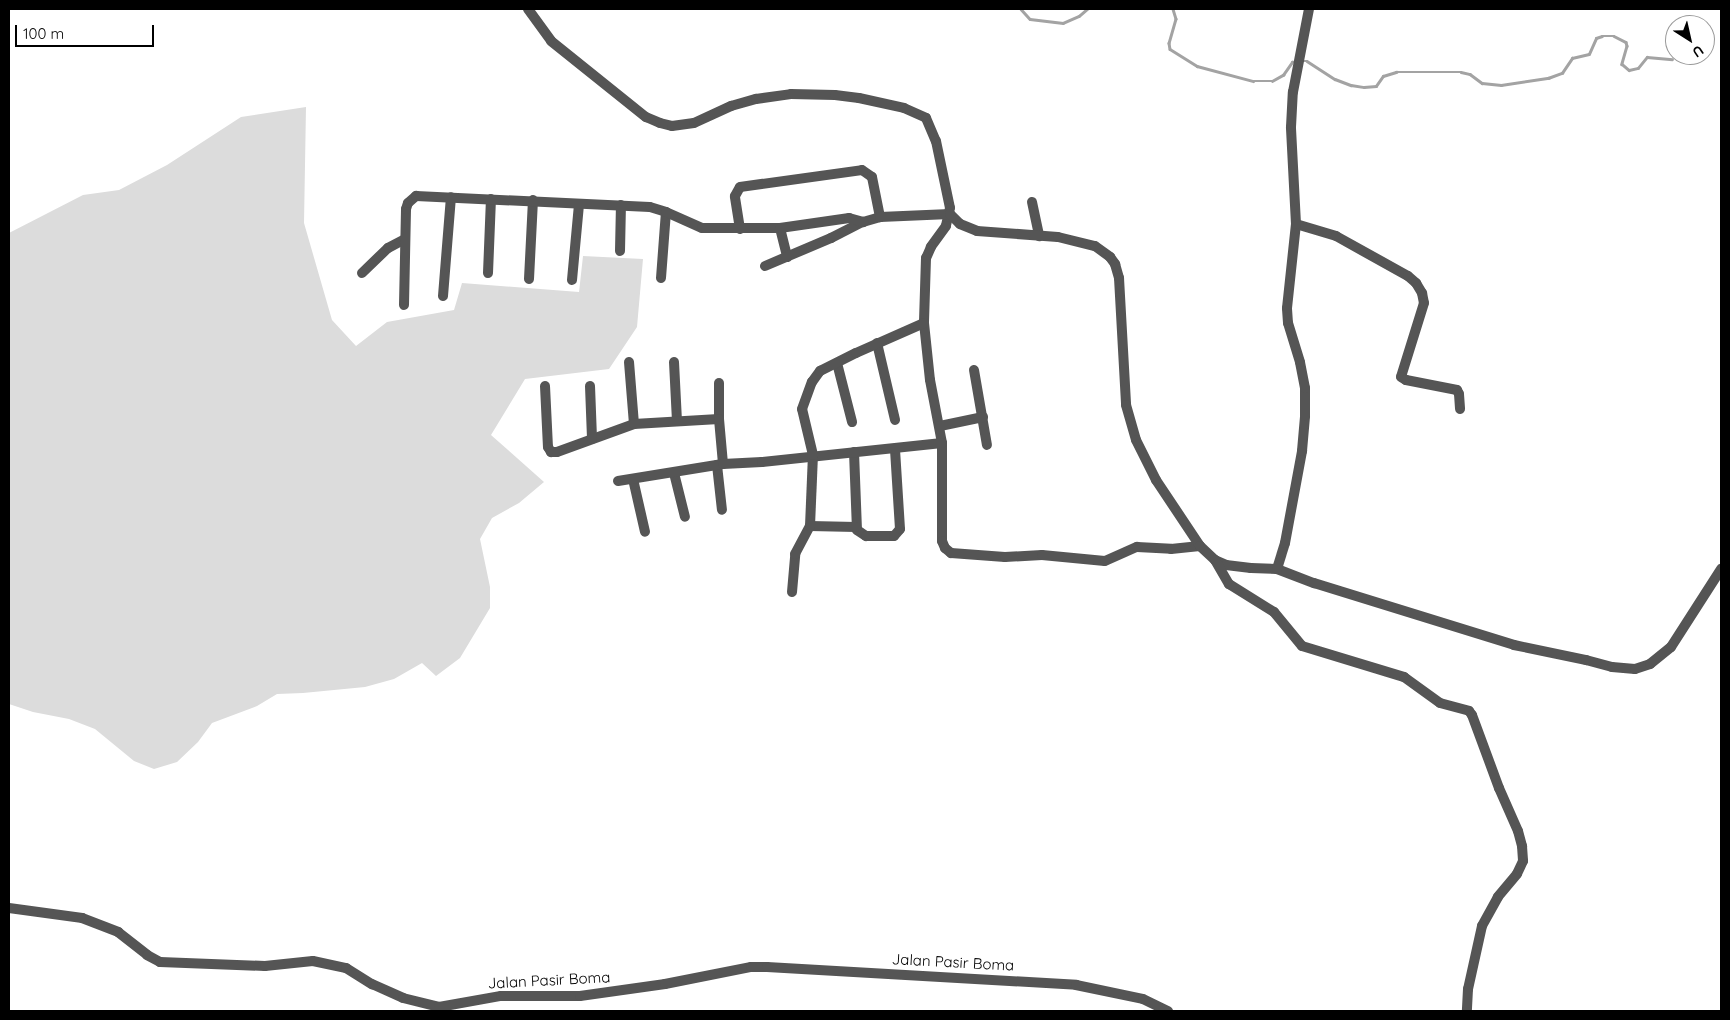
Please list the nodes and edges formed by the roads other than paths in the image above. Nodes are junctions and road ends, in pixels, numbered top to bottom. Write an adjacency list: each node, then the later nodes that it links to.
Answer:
1 (528, 9): 10 (street)
2 (1309, 9): 13 (street)
3 (451, 198): 4 (street); 17 (street); 26 (street)
4 (491, 199): 5 (street); 22 (street)
5 (533, 200): 7 (street); 24 (street)
6 (1032, 202): 16 (street)
7 (579, 205): 8 (street); 25 (street)
8 (621, 205): 9 (street); 18 (street)
9 (666, 212): 15 (street); 23 (street)
10 (950, 214): 11 (street); 16 (street); 28 (street)
11 (880, 217): 12 (street); 15 (street)
12 (862, 222): 14 (street); 19 (street)
13 (1296, 224): 37 (street); 62 (street)
14 (780, 228): 15 (street); 19 (street)
15 (740, 229)
16 (1039, 236): 60 (street)
17 (405, 239): 21 (street); 27 (street)
18 (620, 251)
19 (788, 256): 20 (street)
20 (765, 266)
21 (362, 273)
22 (488, 273)
23 (661, 278)
24 (529, 279)
25 (572, 280)
26 (443, 296)
27 (404, 305)
28 (924, 323): 29 (street); 44 (street)
29 (877, 343): 32 (street); 40 (street)
30 (629, 362): 43 (street)
31 (674, 362): 41 (street)
32 (837, 363): 42 (street); 50 (street)
33 (974, 370): 38 (street)
34 (719, 383): 39 (street)
35 (545, 386): 45 (street)
36 (590, 386): 45 (street)
37 (1460, 409)
38 (983, 417): 44 (street); 47 (street)
39 (719, 419): 41 (street); 51 (street)
40 (895, 420)
41 (677, 421): 43 (street)
42 (852, 422)
43 (634, 424): 45 (street)
44 (940, 426): 46 (street)
45 (592, 439)
46 (942, 443): 48 (street); 60 (street)
47 (987, 445)
48 (896, 449): 49 (street); 58 (street)
49 (854, 452): 50 (street); 58 (street)
50 (813, 455): 51 (street); 57 (street)
51 (720, 464): 52 (street); 55 (street)
52 (674, 473): 53 (street); 56 (street)
53 (633, 479): 54 (street); 59 (street)
54 (618, 481)
55 (722, 510)
56 (685, 517)
57 (810, 526): 58 (street); 64 (street)
58 (856, 527)
59 (645, 532)
60 (1200, 546): 61 (street)
61 (1215, 560): 62 (street); 67 (street)
62 (1277, 568): 63 (street)
63 (1721, 569)
64 (792, 592)
65 (9, 908): 66 (street, Jalan Pasir Boma)
66 (1168, 1011)
67 (1467, 1011)

